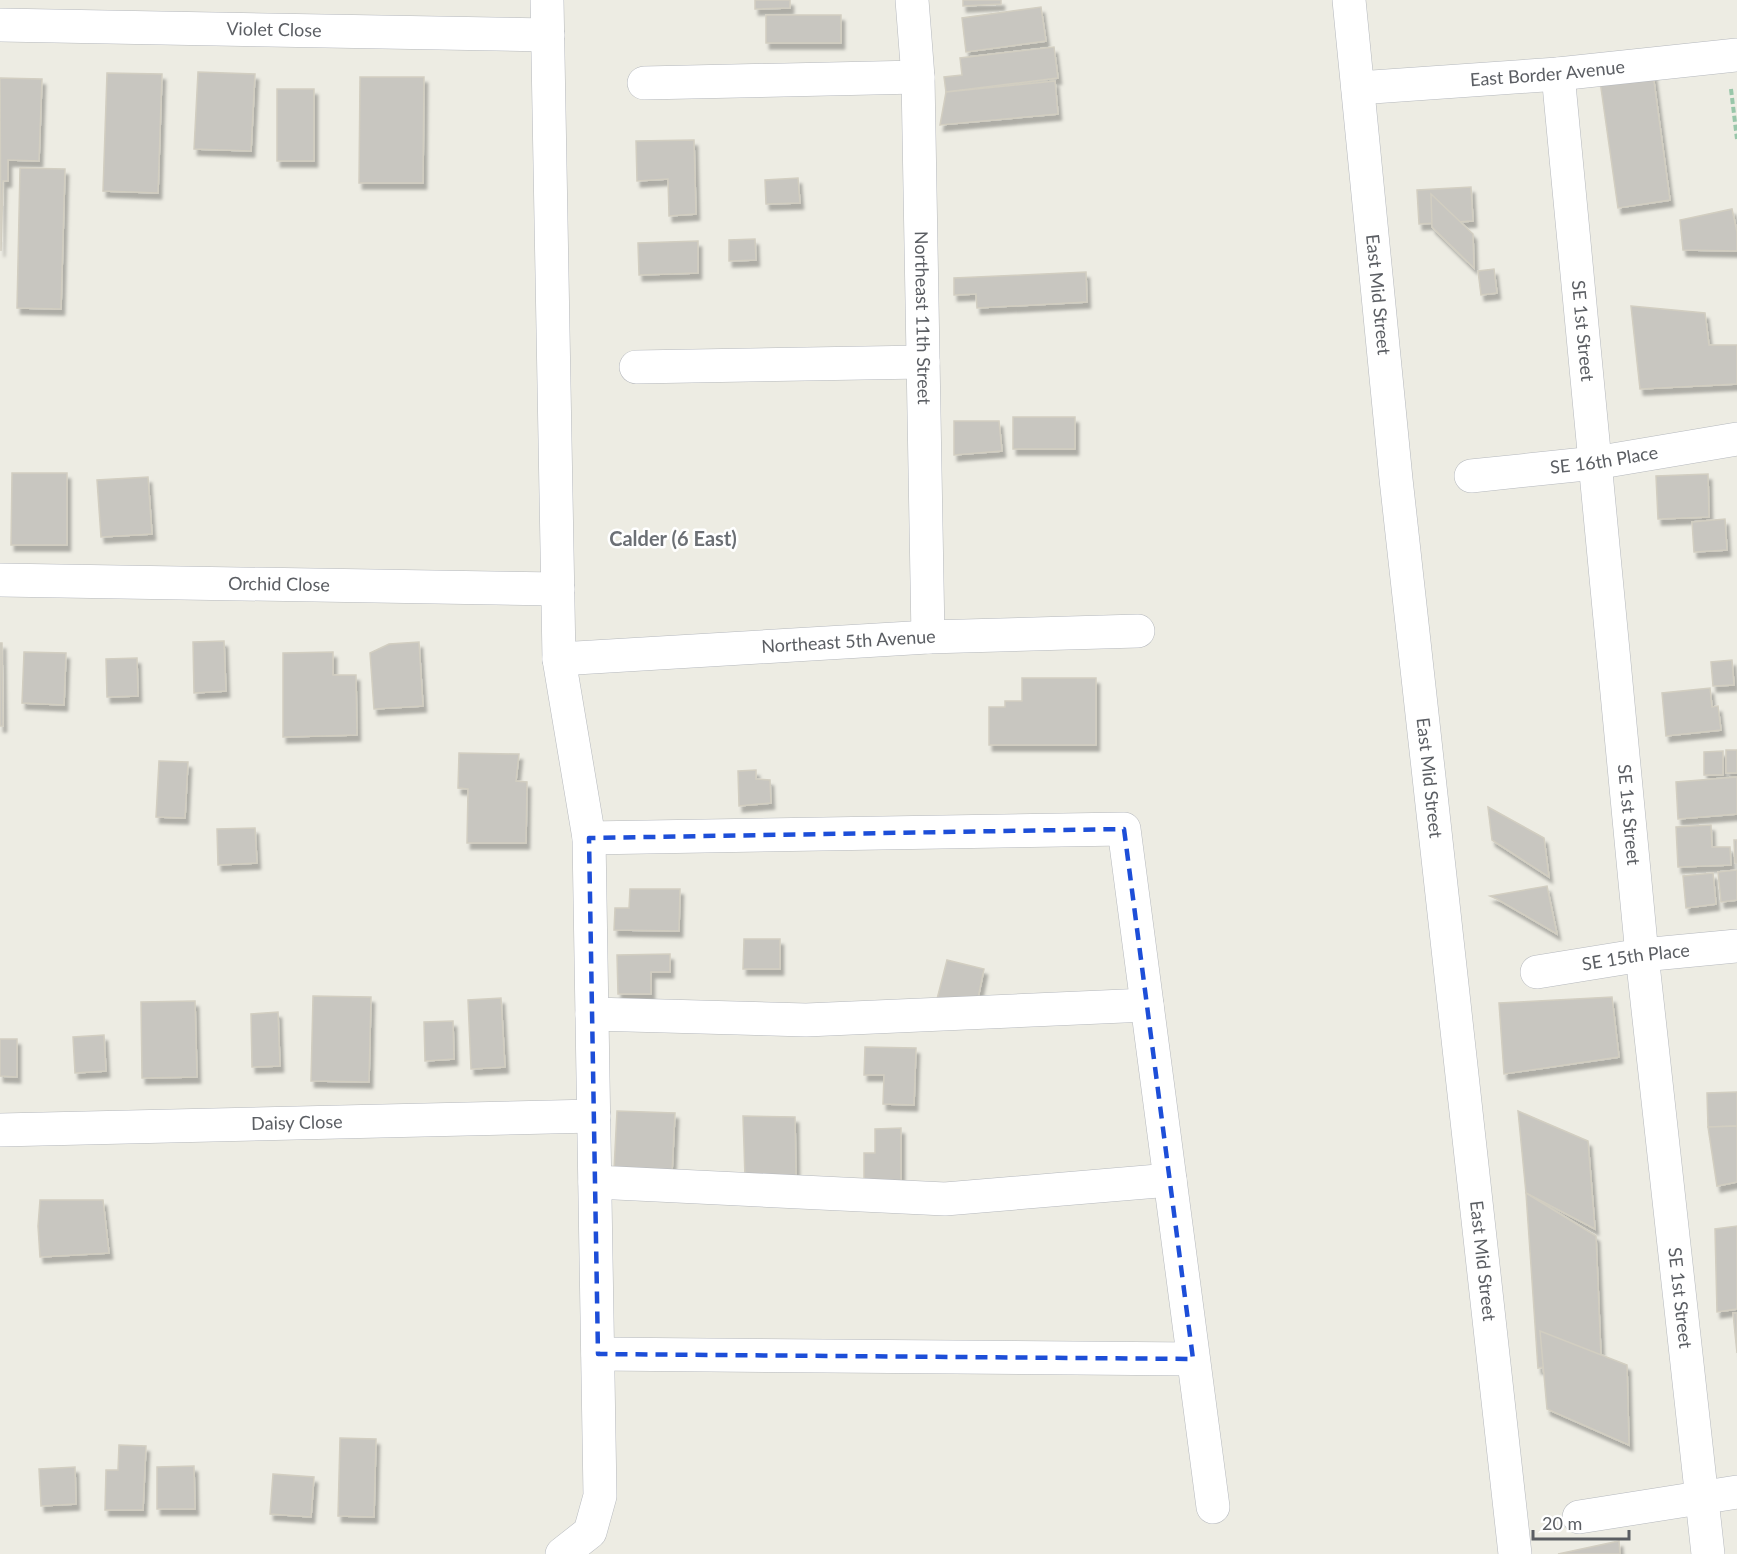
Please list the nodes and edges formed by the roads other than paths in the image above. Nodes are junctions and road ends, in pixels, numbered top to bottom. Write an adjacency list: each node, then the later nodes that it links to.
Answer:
1 (547, 0): 5 (street)
2 (912, 0): 8 (street, Northeast 11th Street)
3 (1349, 0): 10 (street, East Mid Street)
4 (0, 24): 5 (street, Violet Close)
5 (548, 35): 17 (street)
6 (1732, 55): 7 (street, East Border Avenue)
7 (1558, 74): 10 (street, East Border Avenue); 14 (street, SE 1st Street)
8 (918, 77): 9 (street); 11 (street, Northeast 11th Street)
9 (644, 83)
10 (1358, 88): 38 (street, East Mid Street)
11 (923, 363): 12 (street); 19 (street, Northeast 11th Street)
12 (636, 367)
13 (1737, 439): 14 (street, SE 16th Place)
14 (1595, 463): 15 (street, SE 16th Place); 23 (street, SE 1st Street)
15 (1471, 476)
16 (0, 580): 17 (street, Orchid Close)
17 (558, 589): 20 (street)
18 (1138, 631): 19 (street, Northeast 5th Avenue)
19 (928, 637): 20 (street, Northeast 5th Avenue)
20 (559, 659): 21 (street)
21 (589, 838): 25 (street); 26 (street)
22 (1737, 946): 23 (street, SE 15th Place)
23 (1642, 955): 24 (street, SE 15th Place); 34 (street, SE 1st Street)
24 (1537, 972)
25 (1147, 1005): 26 (street); 29 (street)
26 (592, 1014): 27 (street)
27 (594, 1116): 28 (street, Daisy Close); 30 (street)
28 (0, 1130)
29 (1170, 1180): 30 (street); 32 (street)
30 (595, 1182): 31 (street)
31 (598, 1354): 32 (street); 37 (street)
32 (1193, 1359): 35 (street)
33 (1737, 1492): 34 (street)
34 (1702, 1496): 36 (street); 39 (street, SE 1st Street)
35 (1212, 1507)
36 (1579, 1517)
37 (562, 1554)
38 (1515, 1554)
39 (1708, 1554)

